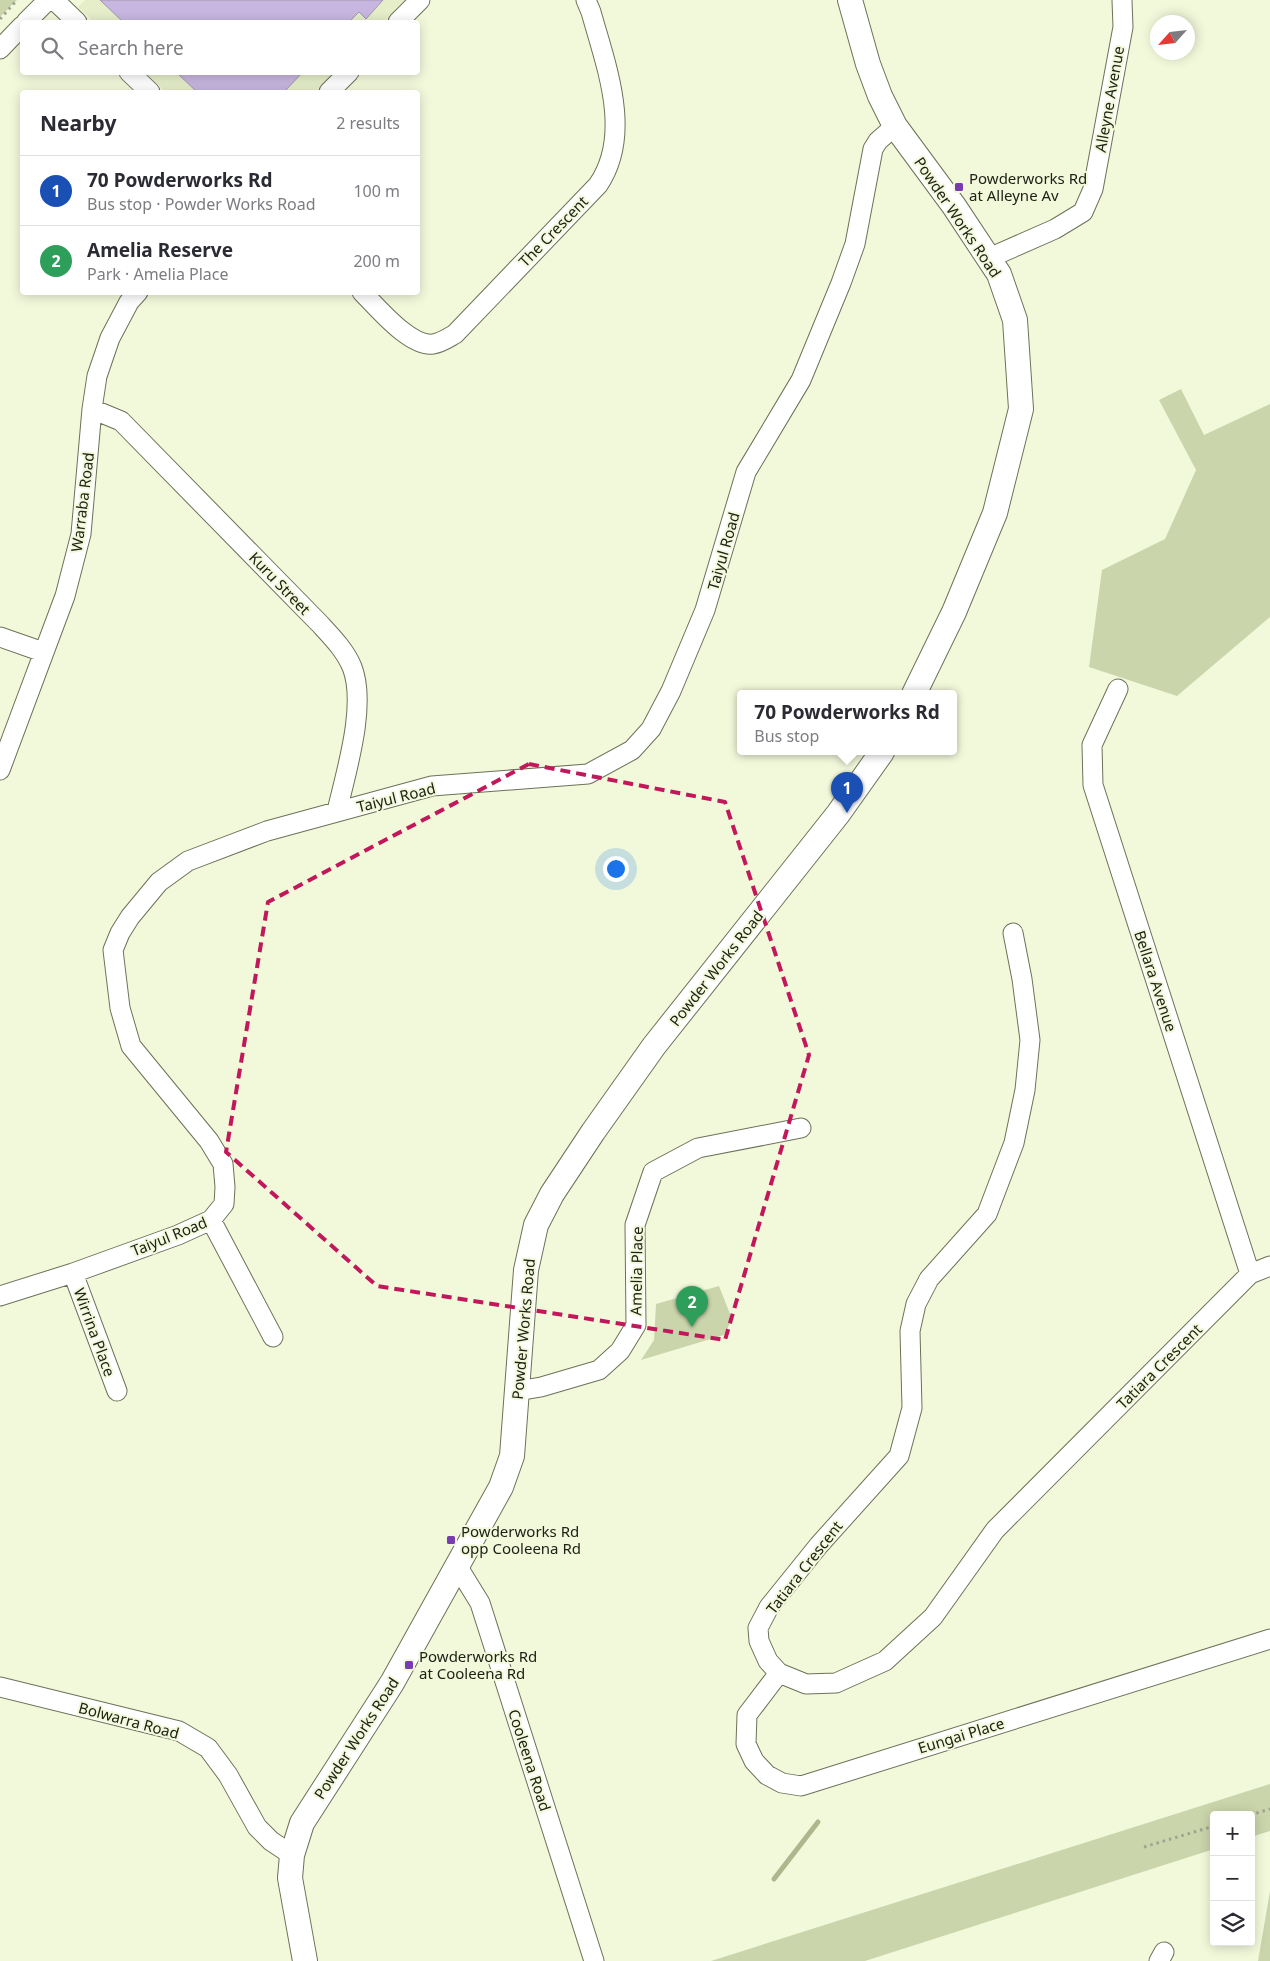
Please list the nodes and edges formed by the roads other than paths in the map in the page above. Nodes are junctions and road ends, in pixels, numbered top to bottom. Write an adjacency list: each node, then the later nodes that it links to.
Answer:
1 (48, 0): 7 (street)
2 (54, 0): 8 (street)
3 (420, 0): 9 (street)
4 (586, 0): 19 (street, The Crescent)
5 (850, 0): 16 (main road, Powder Works Road)
6 (1122, 0): 17 (street, Alleyne Avenue)
7 (28, 20)
8 (75, 20)
9 (400, 20)
10 (20, 28): 11 (street)
11 (0, 49)
12 (132, 75): 14 (street)
13 (346, 75): 15 (street)
14 (148, 90)
15 (331, 90)
16 (895, 126): 17 (main road, Powder Works Road); 27 (street, Taiyul Road)
17 (990, 258): 24 (main road, Powder Works Road)
18 (135, 295): 20 (street, Warraba Road)
19 (365, 295)
20 (92, 409): 22 (street, Warraba Road); 27 (street, Kuru Street)
21 (0, 637): 22 (street)
22 (43, 652): 26 (street, Warraba Road)
23 (1118, 689): 33 (street, Bellara Avenue)
24 (916, 690)
25 (880, 755): 36 (main road, Powder Works Road)
26 (0, 770)
27 (337, 811): 30 (street, Taiyul Road)
28 (1013, 933): 40 (street, Tatiara Crescent)
29 (801, 1128): 36 (street, Amelia Place)
30 (211, 1220): 32 (street, Taiyul Road); 35 (street)
31 (1270, 1266): 33 (street, Tatiara Crescent)
32 (73, 1273): 34 (street, Taiyul Road); 37 (street, Wirrina Place)
33 (1250, 1274): 40 (street, Tatiara Crescent)
34 (0, 1296)
35 (273, 1337)
36 (517, 1391): 38 (main road, Powder Works Road)
37 (117, 1392)
38 (456, 1564): 42 (main road, Powder Works Road); 44 (street, Cooleena Road)
39 (1270, 1639): 40 (street, Eungai Place)
40 (779, 1674)
41 (0, 1686): 42 (street, Bolwarra Road)
42 (292, 1855): 43 (main road, Powder Works Road)
43 (305, 1961)
44 (594, 1961)

